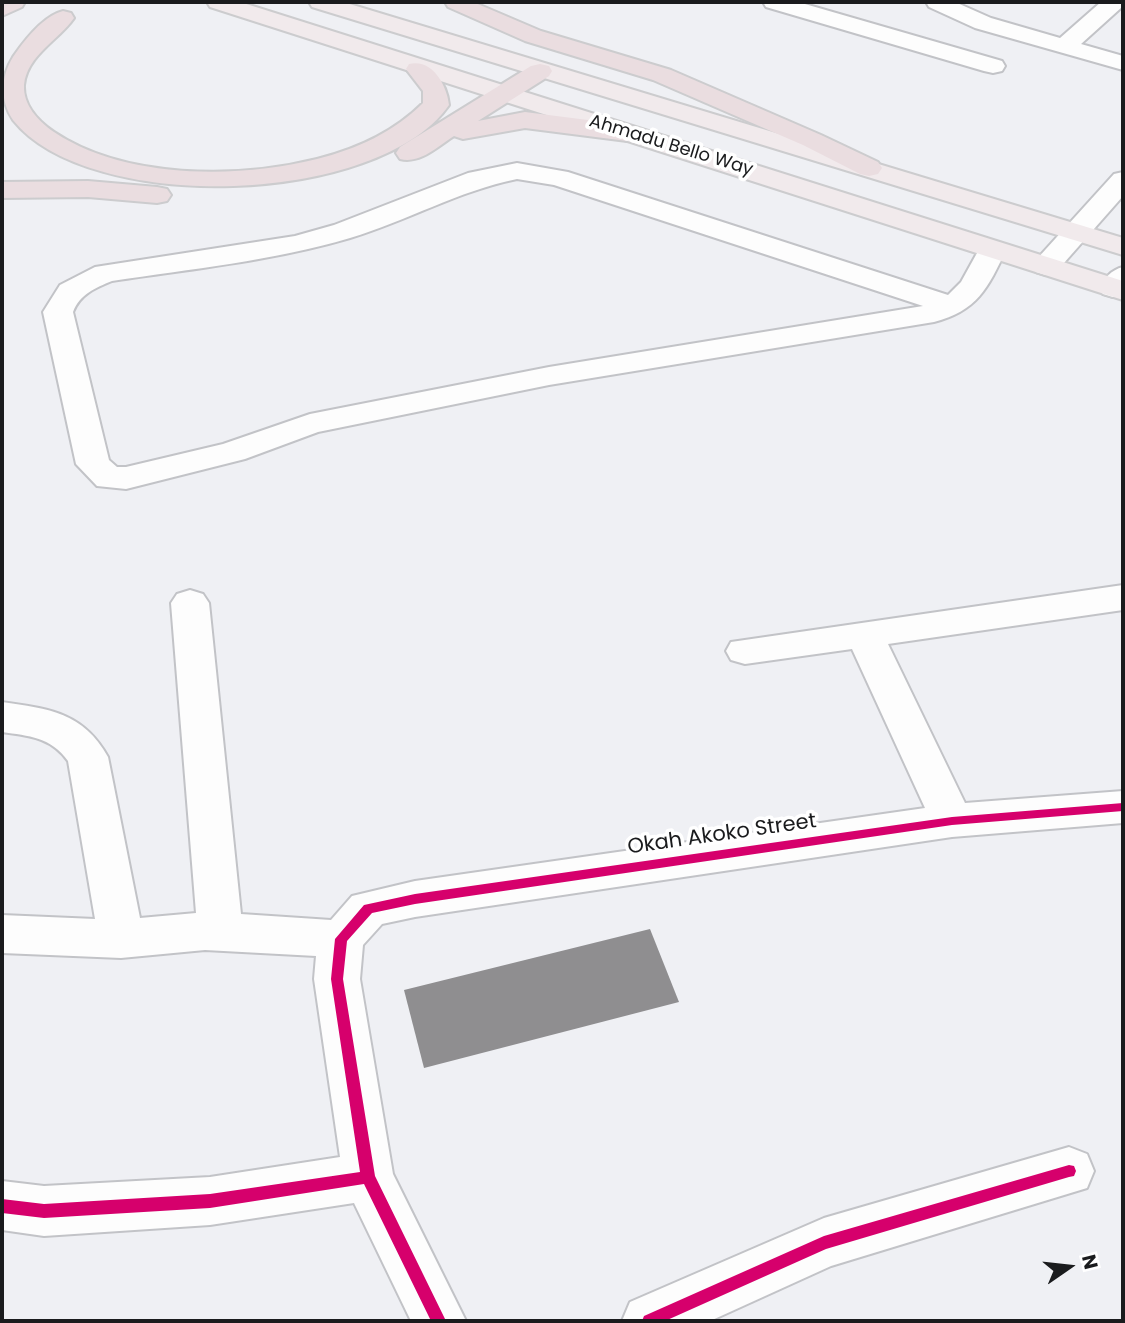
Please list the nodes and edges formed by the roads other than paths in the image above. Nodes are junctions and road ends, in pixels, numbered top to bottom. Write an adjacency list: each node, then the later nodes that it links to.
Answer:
1 (14, 2): 8 (highway)
2 (218, 2): 13 (main road, Ahmadu Bello Way)
3 (320, 2): 14 (main road, Ahmadu Bello Way)
4 (456, 2): 18 (highway)
5 (774, 2): 12 (street)
6 (937, 2): 9 (street)
7 (1114, 2): 9 (street)
8 (2, 9)
9 (1065, 46): 11 (street)
10 (2, 58): 13 (highway)
11 (1123, 63)
12 (993, 66)
13 (418, 69): 15 (main road, Ahmadu Bello Way)
14 (540, 71): 15 (highway); 18 (main road, Ahmadu Bello Way)
15 (504, 96): 16 (main road, Ahmadu Bello Way); 17 (highway)
16 (627, 133): 17 (highway); 23 (main road, Ahmadu Bello Way)
17 (428, 142): 20 (highway)
18 (869, 168): 21 (main road, Ahmadu Bello Way)
19 (1123, 180): 21 (street)
20 (2, 190)
21 (1074, 232): 22 (main road, Ahmadu Bello Way); 24 (street)
22 (1123, 247)
23 (992, 250): 24 (main road, Ahmadu Bello Way); 26 (street)
24 (1046, 266): 25 (main road, Ahmadu Bello Way)
25 (1120, 285)
26 (953, 306): 26 (street)
27 (1123, 597): 29 (street)
28 (190, 603): 34 (street)
29 (864, 634): 30 (street); 33 (street)
30 (745, 650)
31 (2, 717): 36 (street)
32 (1123, 807): 33 (street, Okah Akoko Street)
33 (952, 821): 37 (street, Okah Akoko Street)
34 (220, 932): 36 (street); 37 (street)
35 (2, 934): 36 (street)
36 (121, 939)
37 (341, 939): 39 (street)
38 (1069, 1171): 42 (street)
39 (368, 1177): 40 (street); 41 (street)
40 (2, 1206)
41 (439, 1321)
42 (649, 1321)

